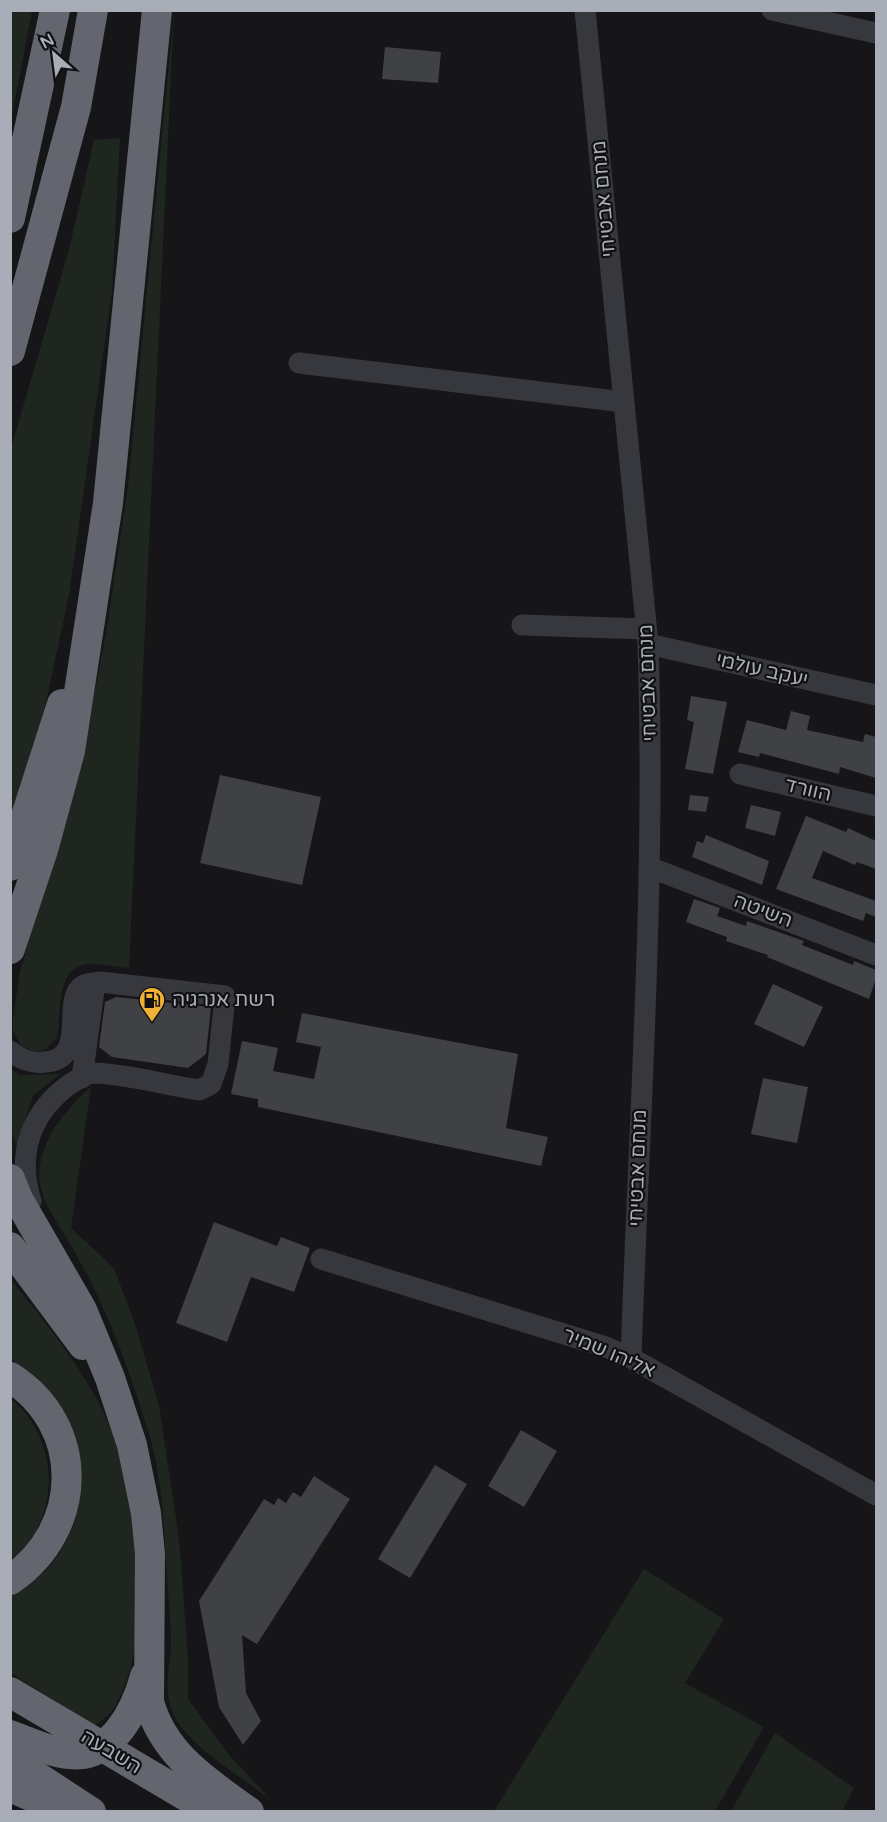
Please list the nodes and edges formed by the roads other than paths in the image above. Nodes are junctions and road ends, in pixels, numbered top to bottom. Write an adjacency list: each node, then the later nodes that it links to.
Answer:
1 (55, 10): 8 (highway)
2 (93, 10): 10 (highway)
3 (144, 10): 9 (highway)
4 (157, 10): 9 (highway)
5 (585, 10): 12 (street, מנחם אבטיחי)
6 (772, 10): 7 (street)
7 (876, 33)
8 (10, 218)
9 (128, 297): 13 (highway)
10 (10, 351)
11 (300, 363): 12 (street)
12 (624, 402): 15 (street, מנחם אבטיחי)
13 (100, 559): 19 (highway); 21 (highway)
14 (522, 625): 15 (street, יעקב עולמי)
15 (647, 636): 16 (street, יעקב עולמי); 20 (street, מנחם אבטיחי)
16 (876, 695)
17 (740, 774): 18 (street, הוורד)
18 (876, 806)
19 (10, 866)
20 (649, 867): 22 (street, השיטה); 31 (street, מנחם אבטיחי)
21 (15, 938): 23 (street)
22 (876, 955)
23 (10, 962)
24 (95, 983): 25 (street); 26 (street); 26 (street)
25 (10, 1051)
26 (82, 1078): 30 (street)
27 (10, 1179): 30 (highway)
28 (10, 1247): 33 (highway)
29 (321, 1259): 31 (street, אליהו שמיר)
30 (57, 1266): 33 (highway)
31 (631, 1358): 34 (street, אליהו שמיר)
32 (10, 1377): 35 (highway)
33 (117, 1401): 36 (highway)
34 (876, 1495)
35 (10, 1580)
36 (149, 1659): 41 (highway); 48 (highway)
37 (10, 1687): 39 (highway)
38 (10, 1692): 39 (highway, השבעה)
39 (52, 1716): 41 (highway, השבעה)
40 (10, 1735): 41 (highway)
41 (100, 1746): 47 (highway, השבעה)
42 (10, 1759): 46 (highway)
43 (10, 1780): 45 (highway)
44 (10, 1787): 45 (highway)
45 (67, 1812)
46 (91, 1812)
47 (213, 1812)
48 (249, 1812)

